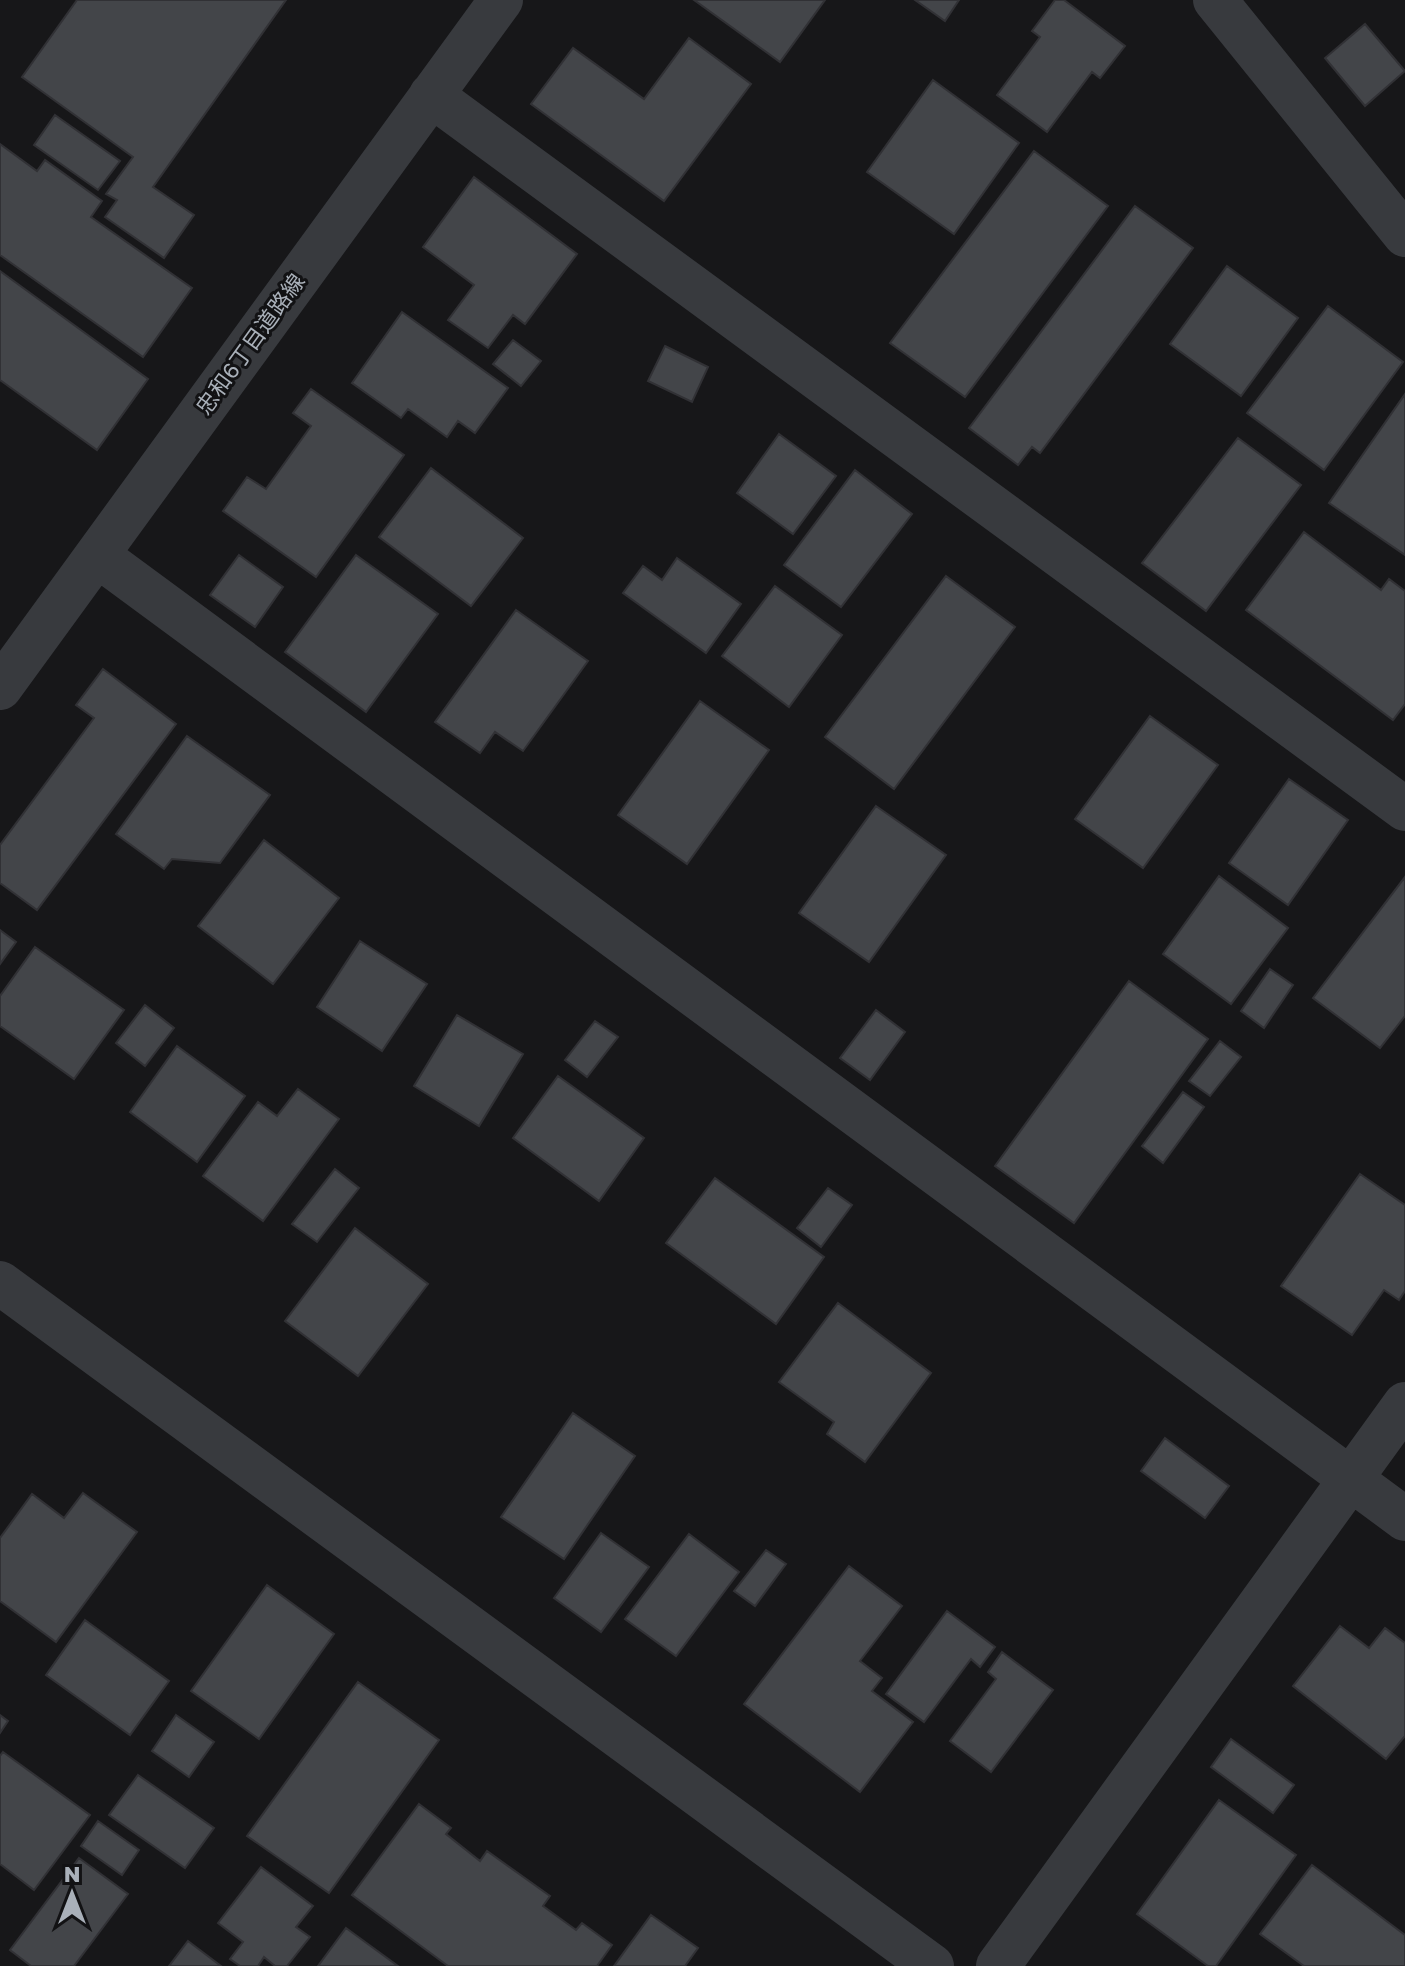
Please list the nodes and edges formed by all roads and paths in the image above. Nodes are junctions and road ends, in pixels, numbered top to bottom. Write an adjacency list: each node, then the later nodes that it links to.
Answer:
1 (501, 0): 3 (street, 忠和6丁目道路線)
2 (1215, 0): 4 (street)
3 (431, 95): 5 (street, 忠和6丁目道路線); 7 (street)
4 (1405, 235)
5 (97, 555): 6 (street, 忠和6丁目道路線); 10 (street)
6 (0, 688)
7 (1405, 809)
8 (0, 1283): 12 (street)
9 (1405, 1404): 10 (street)
10 (1350, 1477): 11 (street); 13 (street)
11 (1405, 1519)
12 (932, 1966)
13 (998, 1966)

